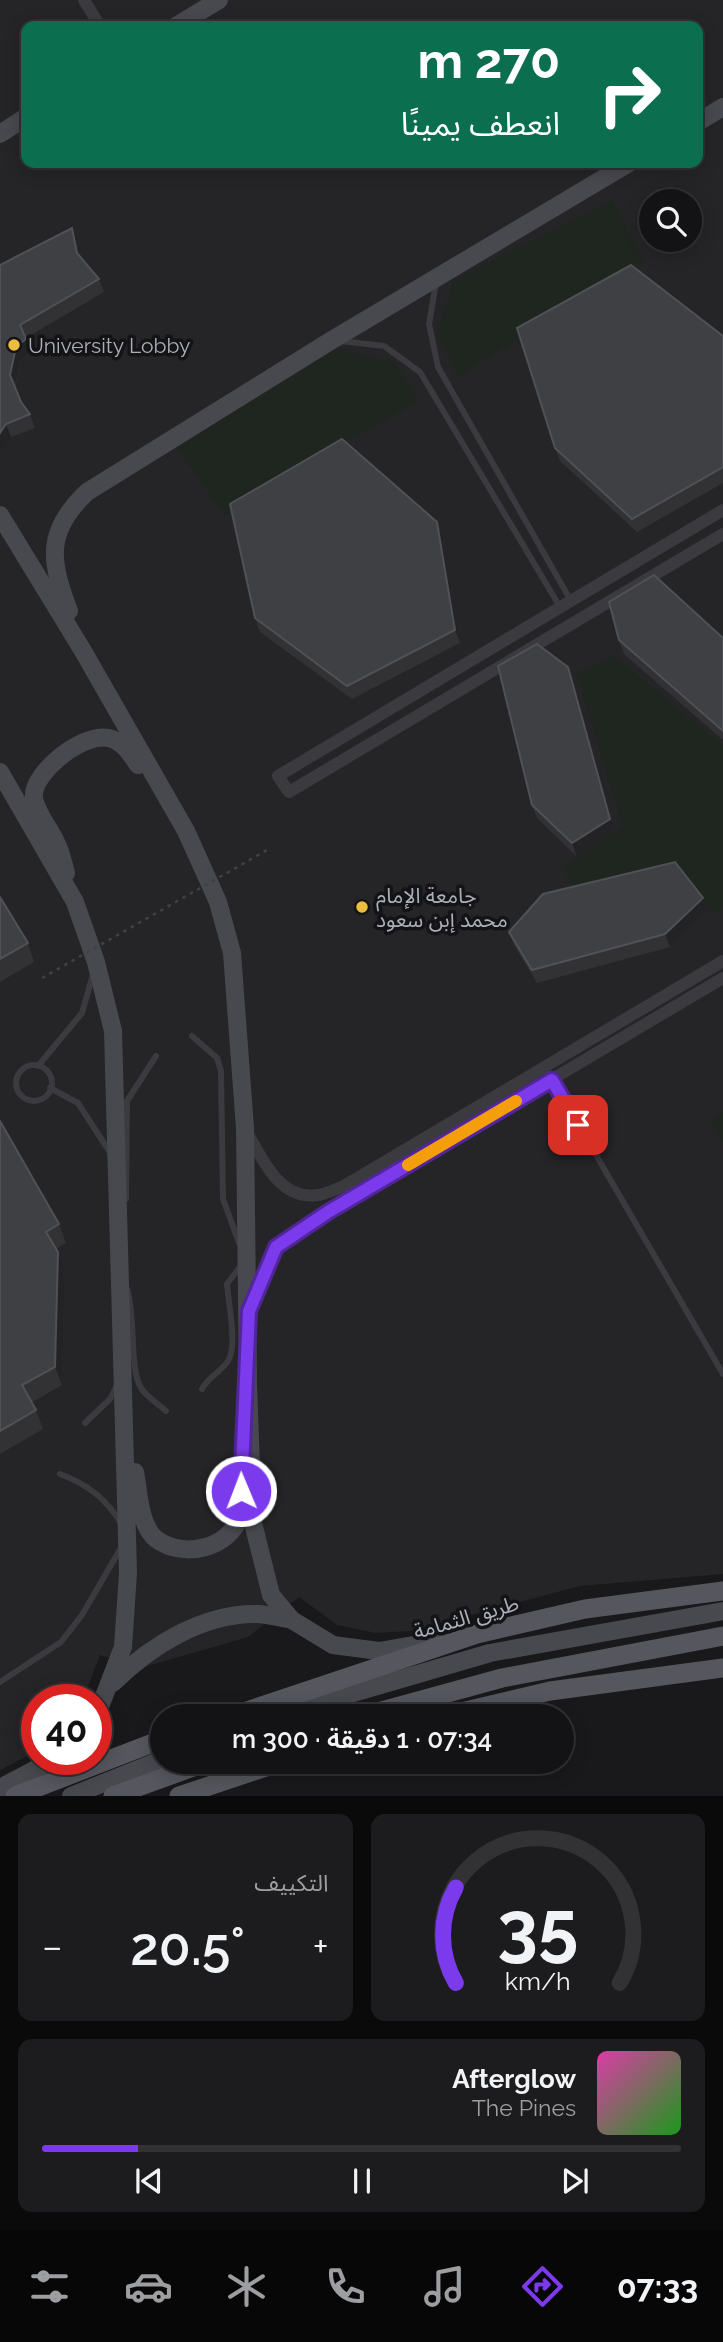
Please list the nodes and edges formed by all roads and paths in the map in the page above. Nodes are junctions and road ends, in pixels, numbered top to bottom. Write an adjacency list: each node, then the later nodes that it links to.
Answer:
1 (84, 0): 3 (street)
2 (219, 0): 4 (street)
3 (97, 21)
4 (184, 21)
5 (723, 107): 6 (street)
6 (703, 119)
7 (21, 120): 8 (street)
8 (0, 134)
9 (621, 168): 10 (street)
10 (438, 277): 11 (street); 15 (lane)
11 (332, 340): 15 (lane); 16 (street)
12 (723, 510): 15 (street)
13 (0, 515): 16 (street)
14 (723, 534): 15 (street)
15 (566, 604)
16 (83, 651): 18 (street)
17 (0, 772): 20 (street)
18 (186, 831): 20 (street); 31 (street)
19 (268, 849): 23 (path, bridge)
20 (75, 902): 22 (street)
21 (723, 961): 28 (street)
22 (96, 962): 27 (lane); 32 (street)
23 (43, 978)
24 (723, 978): 29 (street)
25 (191, 1036): 33 (lane)
26 (156, 1056): 34 (lane)
27 (38, 1066): 30 (lane); 30 (lane)
28 (545, 1067): 29 (lane); 31 (street)
29 (552, 1080): 35 (street); 37 (lane)
30 (50, 1088): 32 (lane)
31 (245, 1128): 33 (street)
32 (114, 1159): 34 (street)
33 (246, 1262): 35 (street); 39 (lane)
34 (119, 1264): 36 (street); 40 (lane)
35 (249, 1311): 38 (street)
36 (123, 1371): 41 (lane); 42 (street)
37 (723, 1374)
38 (248, 1383): 42 (street); 47 (street)
39 (202, 1389)
40 (166, 1411)
41 (85, 1423)
42 (126, 1443): 44 (street)
43 (60, 1475): 44 (lane)
44 (128, 1537): 51 (lane); 52 (street)
45 (723, 1591): 48 (main road, طريق الثمامة)
46 (723, 1611): 55 (street)
47 (292, 1620): 48 (street); 53 (street)
48 (477, 1634): 54 (main road, طريق الثمامة)
49 (723, 1636): 56 (main road)
50 (722, 1668): 57 (main road)
51 (0, 1682)
52 (111, 1684)
53 (112, 1685)
54 (268, 1704)
55 (315, 1704)
56 (407, 1704)
57 (495, 1704)
58 (150, 1744): 64 (main road)
59 (150, 1764): 65 (street)
60 (174, 1774): 66 (main road)
61 (245, 1774): 67 (main road)
62 (25, 1775): 63 (street)
63 (0, 1788)
64 (15, 1796)
65 (71, 1796)
66 (113, 1796)
67 (179, 1796)

